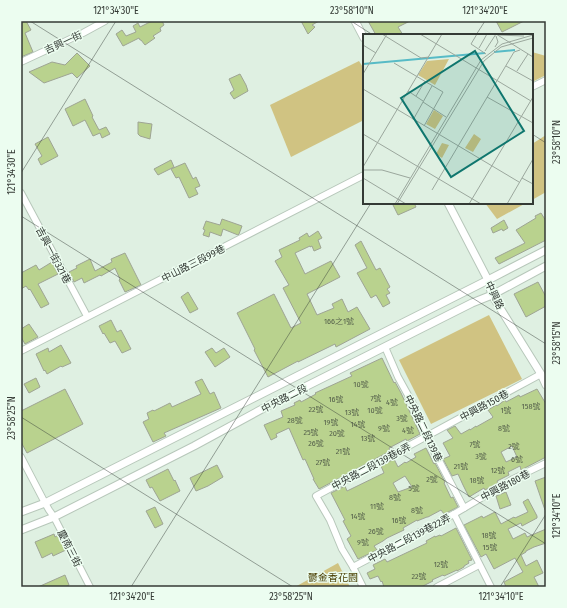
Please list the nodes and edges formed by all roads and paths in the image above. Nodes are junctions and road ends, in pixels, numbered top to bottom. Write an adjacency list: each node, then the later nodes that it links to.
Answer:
1 (105, 21): 4 (street, 吉興一街)
2 (355, 21): 3 (street)
3 (363, 36)
4 (21, 62)
5 (546, 80): 6 (street)
6 (533, 86)
7 (363, 176): 14 (street, 中山路三段99巷)
8 (21, 193): 14 (street, 吉興一街321巷)
9 (449, 204): 12 (street, 中興路)
10 (546, 250): 12 (street, 中央路二段)
11 (546, 266): 13 (street, 中央路二段)
12 (488, 280): 13 (street, 中興路); 22 (street, 中央路二段)
13 (492, 295): 15 (street, 中央路二段); 17 (street, 中興路)
14 (87, 316): 16 (street, 中山路三段99巷)
15 (385, 347): 19 (street, 中央路二段139巷); 26 (street, 中央路二段)
16 (21, 351)
17 (541, 374): 18 (street, 中興路); 19 (street, 中興路150巷)
18 (546, 385)
19 (426, 436): 23 (street, 中央路二段139巷); 29 (street, 中央路二段139巷6弄)
20 (21, 456): 22 (street, 慶南三街)
21 (546, 463): 23 (street, 中興路180巷)
22 (44, 503): 24 (street, 中央路二段); 26 (street, 慶南三街)
23 (464, 508): 25 (street, 中央路二段139巷22弄)
24 (21, 512)
25 (454, 514): 28 (street); 29 (street, 中央路二段139巷22弄)
26 (54, 517): 27 (street, 中央路二段); 30 (street, 慶南三街)
27 (21, 530)
28 (479, 565): 32 (street); 33 (street)
29 (353, 567): 31 (street)
30 (90, 587)
31 (363, 587)
32 (437, 587)
33 (491, 587)

